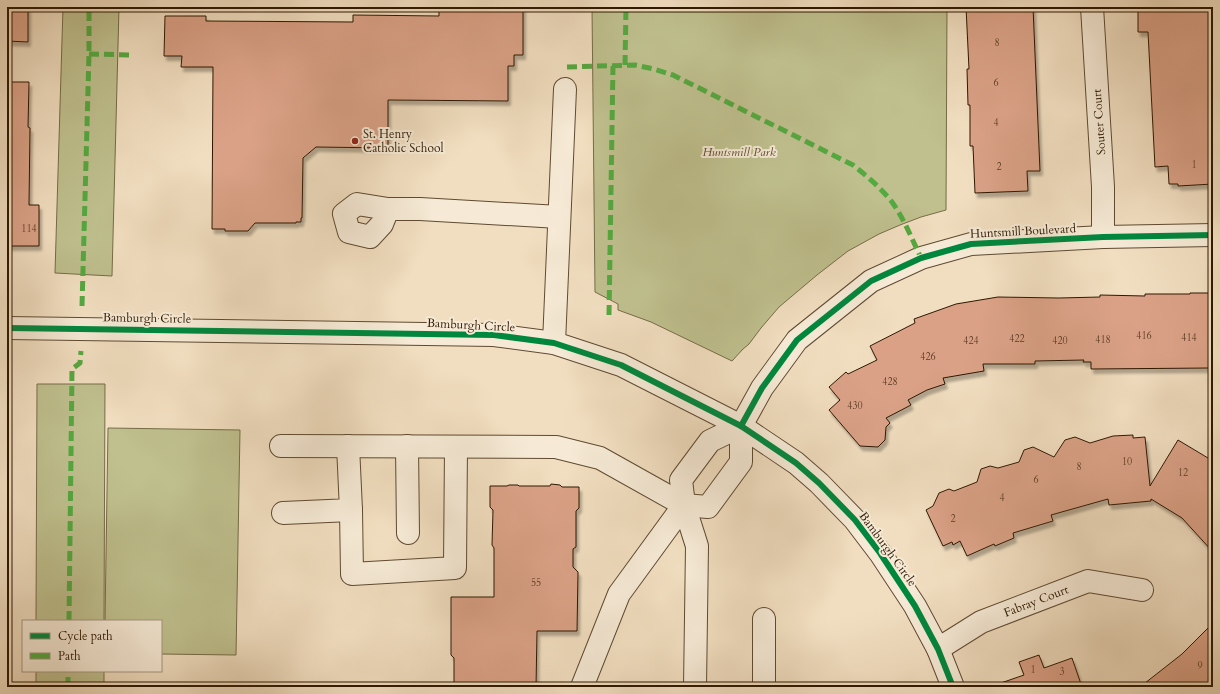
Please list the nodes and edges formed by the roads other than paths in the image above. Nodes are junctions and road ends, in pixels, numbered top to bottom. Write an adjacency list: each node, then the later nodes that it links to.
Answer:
1 (1092, 7): 6 (street, Souter Court)
2 (565, 89): 4 (street)
3 (388, 209): 4 (street)
4 (559, 217): 8 (street)
5 (1213, 235): 6 (street, Huntsmill Boulevard)
6 (1103, 237): 9 (street, Huntsmill Boulevard)
7 (7, 328): 8 (street, Bamburgh Circle)
8 (554, 343): 9 (street, Bamburgh Circle)
9 (741, 426): 14 (street); 14 (street); 20 (street, Bamburgh Circle)
10 (281, 446): 11 (street)
11 (348, 446): 12 (street); 15 (street)
12 (407, 446): 13 (street); 17 (street)
13 (456, 447): 14 (street); 15 (street)
14 (684, 505): 21 (street); 22 (street)
15 (351, 510): 16 (street)
16 (283, 513)
17 (408, 533)
18 (1142, 590): 20 (street, Fabray Court)
19 (764, 619): 23 (street)
20 (938, 650): 24 (street, Bamburgh Circle)
21 (582, 687)
22 (695, 687)
23 (764, 687)
24 (953, 687)

